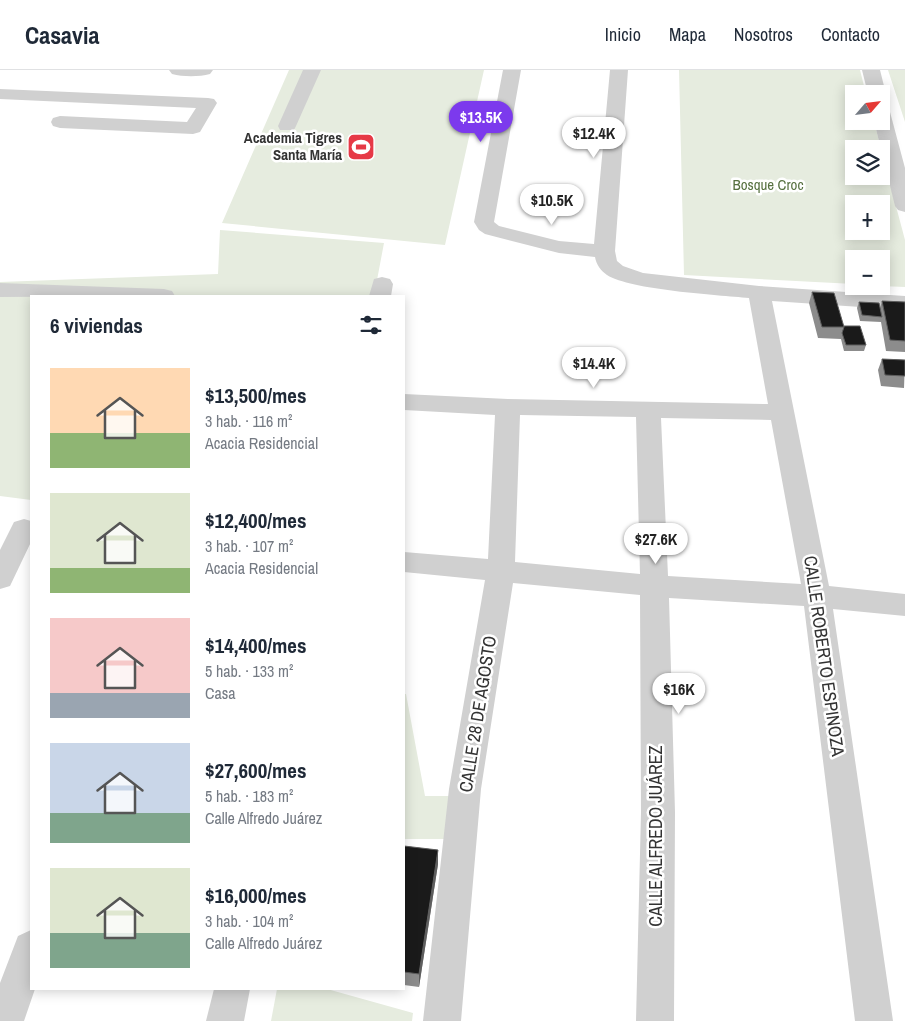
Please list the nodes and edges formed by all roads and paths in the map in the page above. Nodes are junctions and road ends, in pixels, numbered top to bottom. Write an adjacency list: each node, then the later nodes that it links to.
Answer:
1 (178, 70): 2 (street)
2 (204, 70)
3 (312, 70): 10 (street)
4 (512, 70): 13 (street)
5 (619, 70): 13 (street)
6 (871, 70): 7 (street)
7 (875, 85)
8 (0, 94): 9 (street)
9 (60, 122)
10 (287, 126)
11 (886, 130): 12 (street)
12 (905, 206)
13 (604, 251): 15 (street)
14 (0, 290): 16 (street)
15 (759, 292): 17 (street); 21 (street, CALLE ROBERTO ESPINOZA)
16 (137, 295)
17 (905, 303)
18 (405, 402): 19 (street)
19 (508, 407): 20 (street); 24 (street, CALLE 28 DE AGOSTO)
20 (648, 410): 21 (street); 26 (street, CALLE ALFREDO JUÁREZ)
21 (783, 412): 27 (street, CALLE ROBERTO ESPINOZA)
22 (18, 529): 25 (street)
23 (405, 562): 24 (street)
24 (501, 571): 26 (street); 33 (street, CALLE 28 DE AGOSTO)
25 (0, 578)
26 (654, 586): 27 (street); 34 (street, CALLE ALFREDO JUÁREZ)
27 (817, 596): 28 (street); 35 (street, CALLE ROBERTO ESPINOZA)
28 (905, 605)
29 (30, 951): 31 (street)
30 (232, 990): 32 (street)
31 (5, 1021)
32 (225, 1021)
33 (442, 1021)
34 (655, 1021)
35 (874, 1021)

